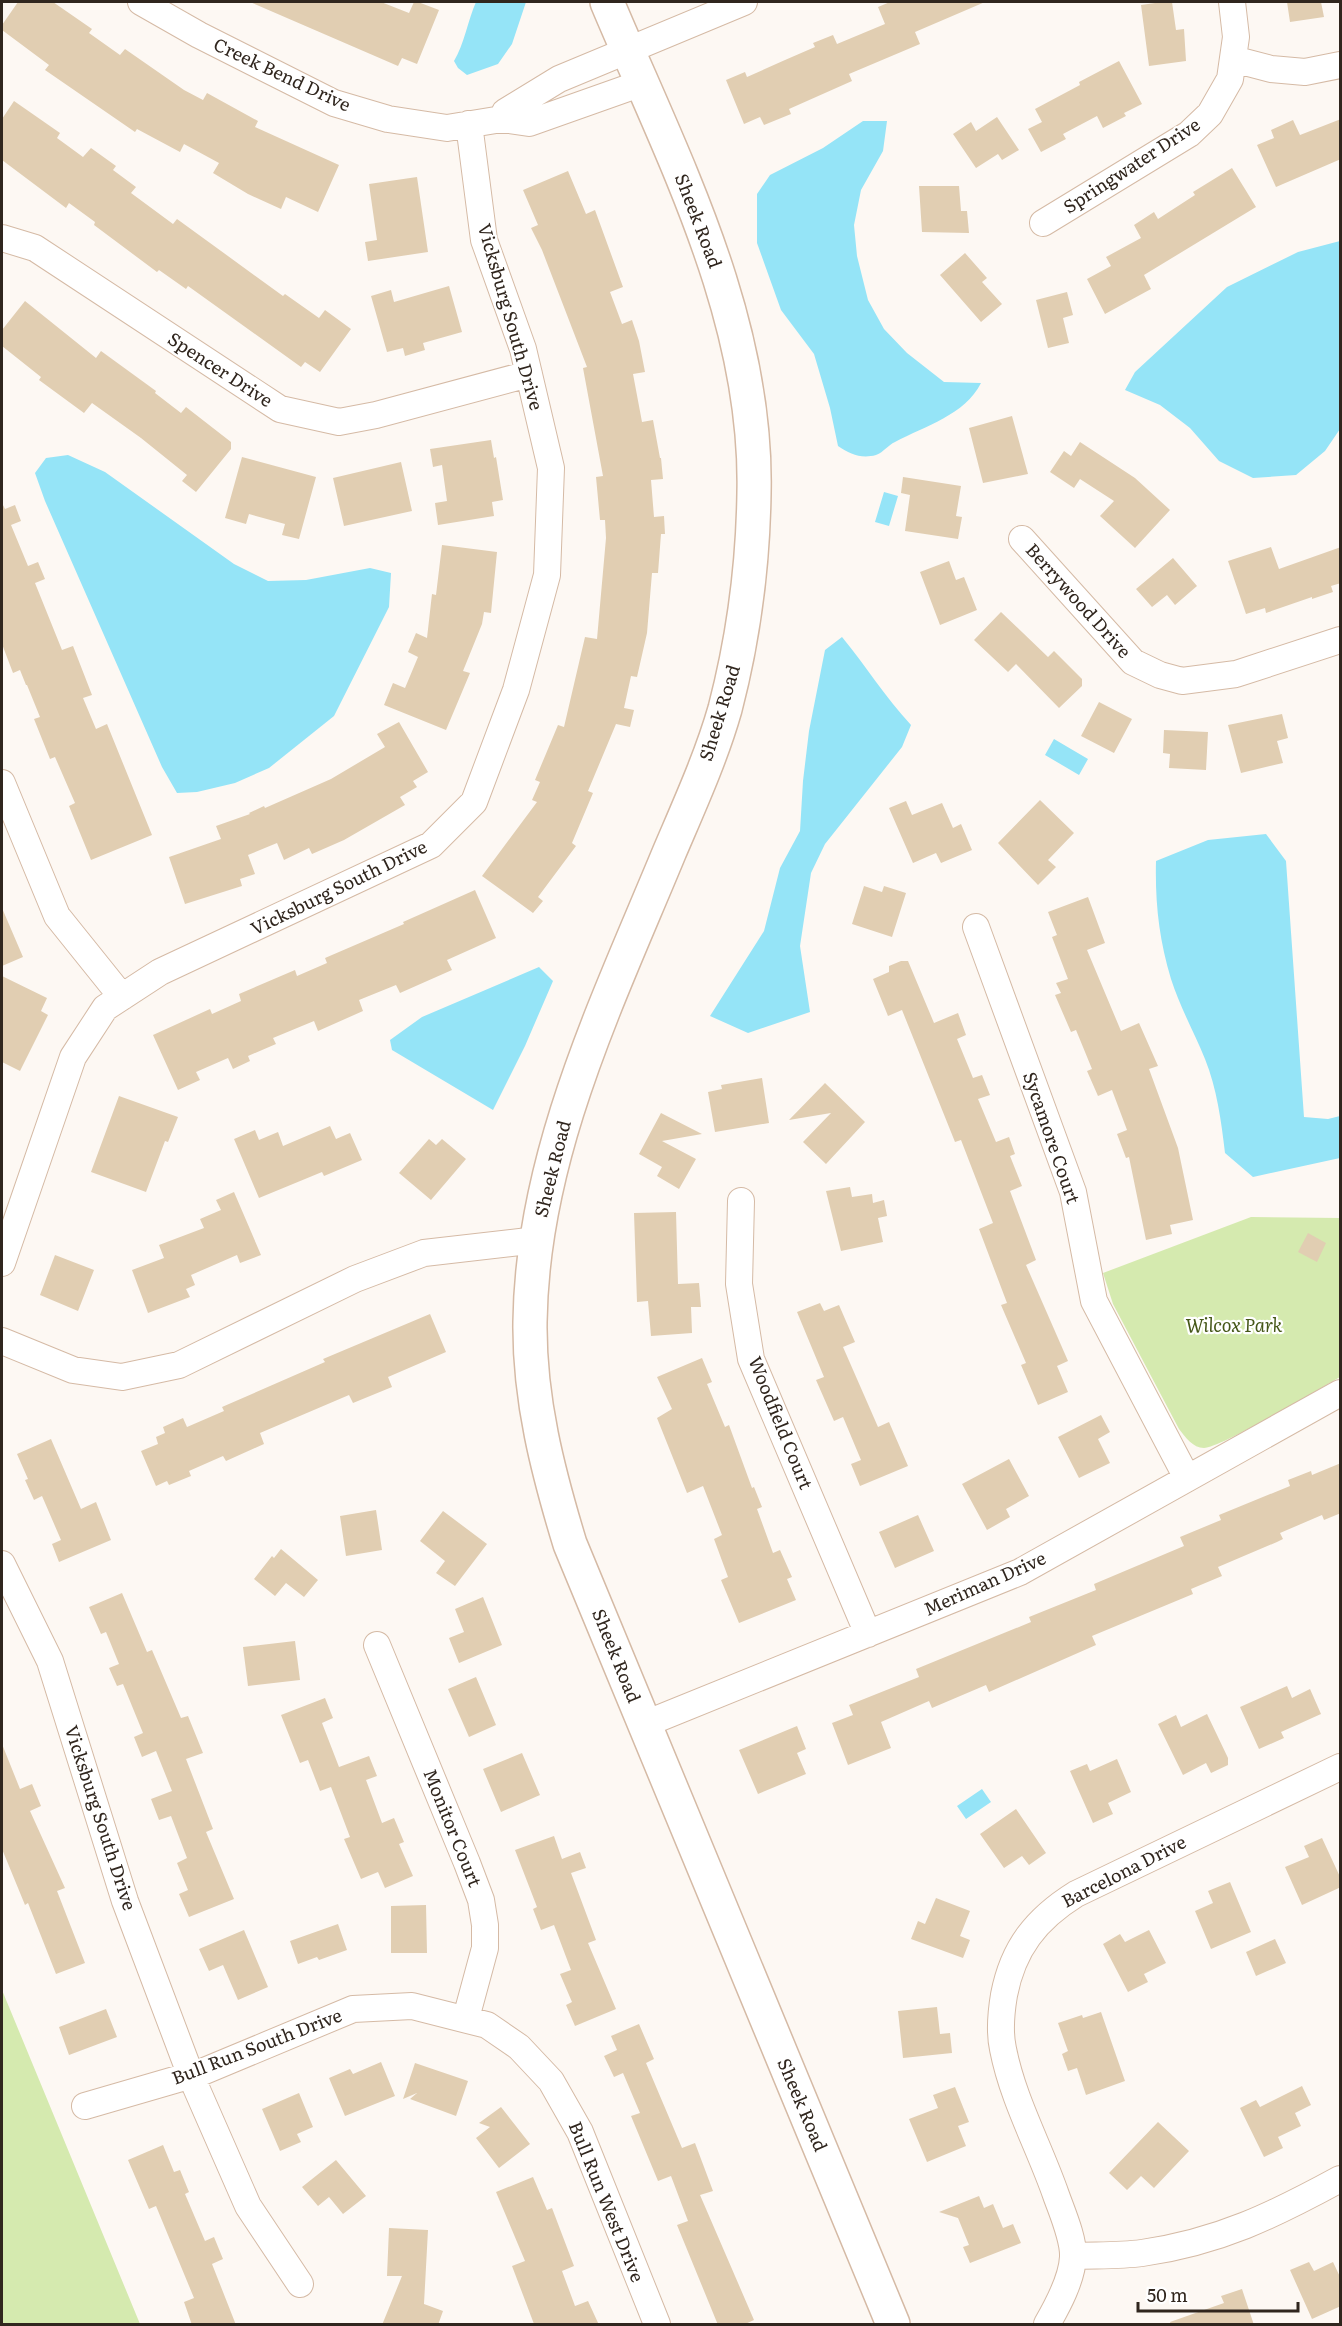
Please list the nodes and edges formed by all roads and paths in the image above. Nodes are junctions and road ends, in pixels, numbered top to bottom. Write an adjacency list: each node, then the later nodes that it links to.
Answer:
1 (141, 2): 10 (street, Creek Bend Drive)
2 (607, 2): 5 (street, Sheek Road)
3 (744, 2): 5 (street)
4 (1232, 2): 6 (street, Springwater Drive)
5 (628, 51): 8 (street, Sheek Road); 9 (street)
6 (1233, 58): 7 (street); 11 (street, Springwater Drive)
7 (1341, 65)
8 (642, 83): 9 (street, Creek Bend Drive); 20 (street, Sheek Road)
9 (502, 119): 10 (street, Creek Bend Drive)
10 (469, 124): 13 (street, Vicksburg South Drive)
11 (1043, 223)
12 (2, 238): 13 (street, Spencer Drive)
13 (529, 374): 18 (street, Vicksburg South Drive)
14 (1022, 539): 15 (street, Berrywood Drive)
15 (1341, 640)
16 (2, 783): 18 (street)
17 (976, 927): 24 (street, Sycamore Court)
18 (122, 997): 21 (street, Vicksburg South Drive)
19 (741, 1202): 26 (street, Woodfield Court)
20 (537, 1240): 22 (street); 28 (street, Sheek Road)
21 (2, 1263)
22 (2, 1341)
23 (1341, 1393): 24 (street, Meriman Drive)
24 (1187, 1479): 26 (street, Meriman Drive)
25 (2, 1563): 31 (street, Vicksburg South Drive)
26 (868, 1634): 28 (street, Meriman Drive)
27 (377, 1645): 30 (street, Monitor Court)
28 (645, 1725): 37 (street, Sheek Road)
29 (1341, 1767): 34 (street, Barcelona Drive)
30 (466, 2018): 31 (street, Bull Run South Drive); 36 (street, Bull Run West Drive)
31 (191, 2076): 32 (street, Bull Run South Drive); 35 (street, Vicksburg South Drive)
32 (85, 2106)
33 (1341, 2179): 34 (street)
34 (1073, 2256): 38 (street, Barcelona Drive)
35 (300, 2284)
36 (657, 2325)
37 (893, 2325)
38 (1047, 2325)

